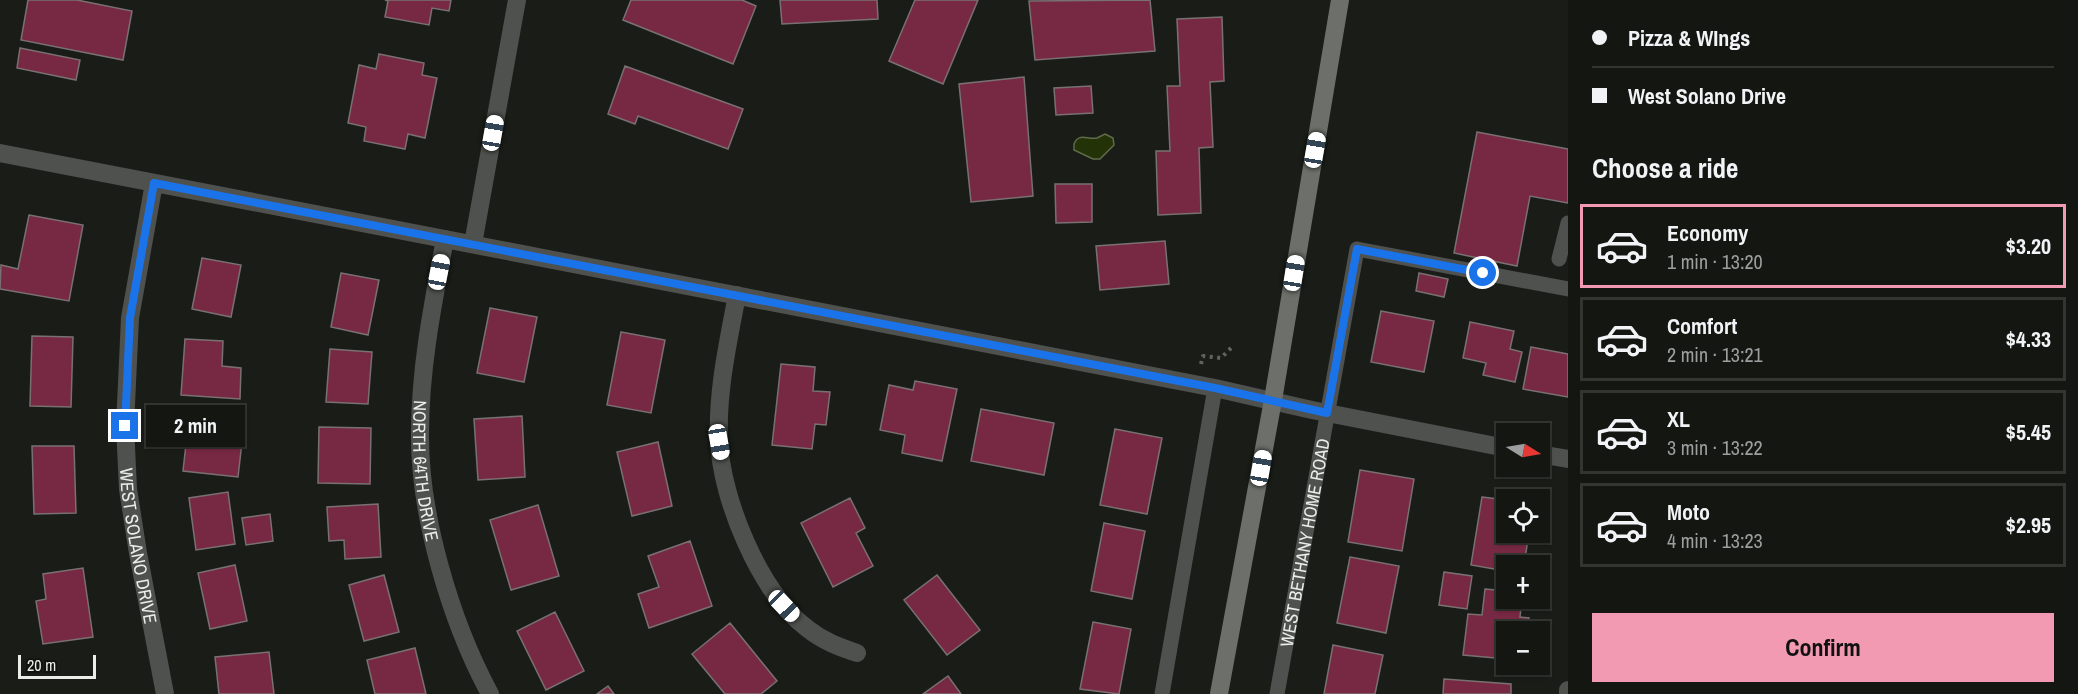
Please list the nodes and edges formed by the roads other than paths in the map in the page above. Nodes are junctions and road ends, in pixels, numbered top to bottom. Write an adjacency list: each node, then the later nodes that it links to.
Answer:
1 (517, 0): 7 (street)
2 (1340, 0): 12 (main road)
3 (0, 153): 4 (street)
4 (154, 183): 6 (street); 18 (street, WEST SOLANO DRIVE)
5 (1568, 223): 8 (lane)
6 (445, 239): 7 (street); 19 (street, NORTH 64TH DRIVE)
7 (473, 244): 10 (street)
8 (1559, 259)
9 (1568, 289): 13 (lane, WEST BETHANY HOME ROAD)
10 (737, 295): 11 (street); 17 (street)
11 (1215, 388): 12 (street); 20 (lane)
12 (1273, 400): 13 (street); 21 (main road)
13 (1327, 413): 14 (street); 22 (lane, WEST BETHANY HOME ROAD)
14 (1496, 446)
15 (1550, 456): 16 (street)
16 (1568, 459)
17 (856, 653)
18 (165, 694)
19 (490, 694)
20 (1162, 694)
21 (1220, 694)
22 (1277, 694)

